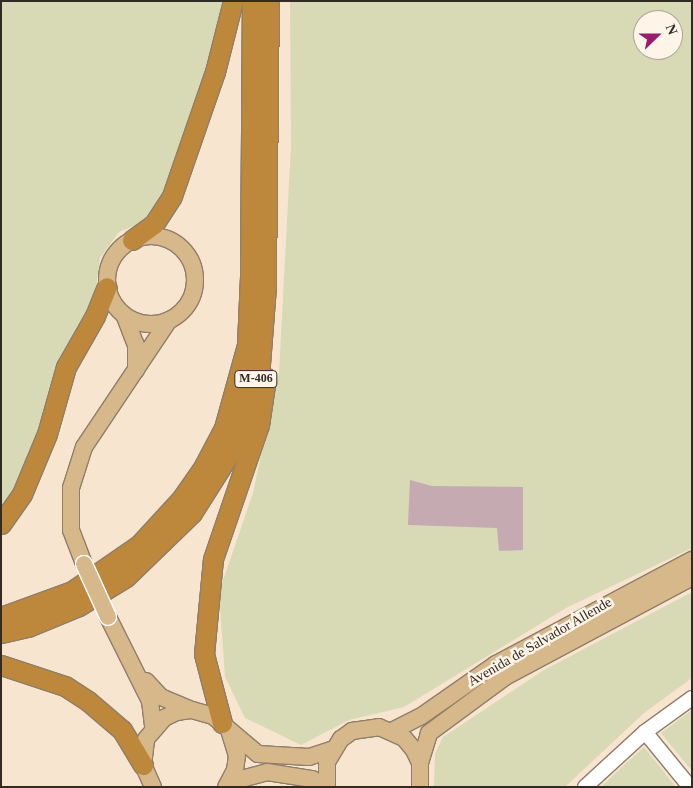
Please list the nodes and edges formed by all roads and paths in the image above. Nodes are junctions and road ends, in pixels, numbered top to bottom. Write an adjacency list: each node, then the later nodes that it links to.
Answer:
1 (233, 1): 5 (highway)
2 (252, 1): 13 (highway, M-406)
3 (268, 1): 14 (highway, M-406)
4 (276, 1): 20 (highway)
5 (132, 240): 6 (main road); 8 (main road)
6 (107, 287): 7 (main road); 10 (highway)
7 (125, 317): 8 (main road); 9 (main road)
8 (169, 320): 9 (main road)
9 (136, 374): 16 (main road, bridge)
10 (1, 524)
11 (692, 560): 21 (main road, Avenida de Salvador Allende)
12 (692, 577): 24 (main road, Avenida de Salvador Allende)
13 (1, 617)
14 (1, 633)
15 (1, 665): 25 (highway)
16 (137, 672): 18 (main road); 19 (main road)
17 (692, 698): 22 (street)
18 (192, 710): 19 (main road); 20 (main road)
19 (153, 727): 25 (main road)
20 (226, 727): 23 (main road); 26 (main road)
21 (392, 731): 23 (main road); 24 (main road)
22 (645, 732): 31 (street); 32 (street)
23 (333, 749): 29 (main road)
24 (420, 763): 30 (main road, Avenida de Salvador Allende)
25 (143, 765): 27 (main road)
26 (228, 784): 28 (main road)
27 (153, 787)
28 (323, 787)
29 (327, 787)
30 (420, 787)
31 (585, 787)
32 (690, 787)

